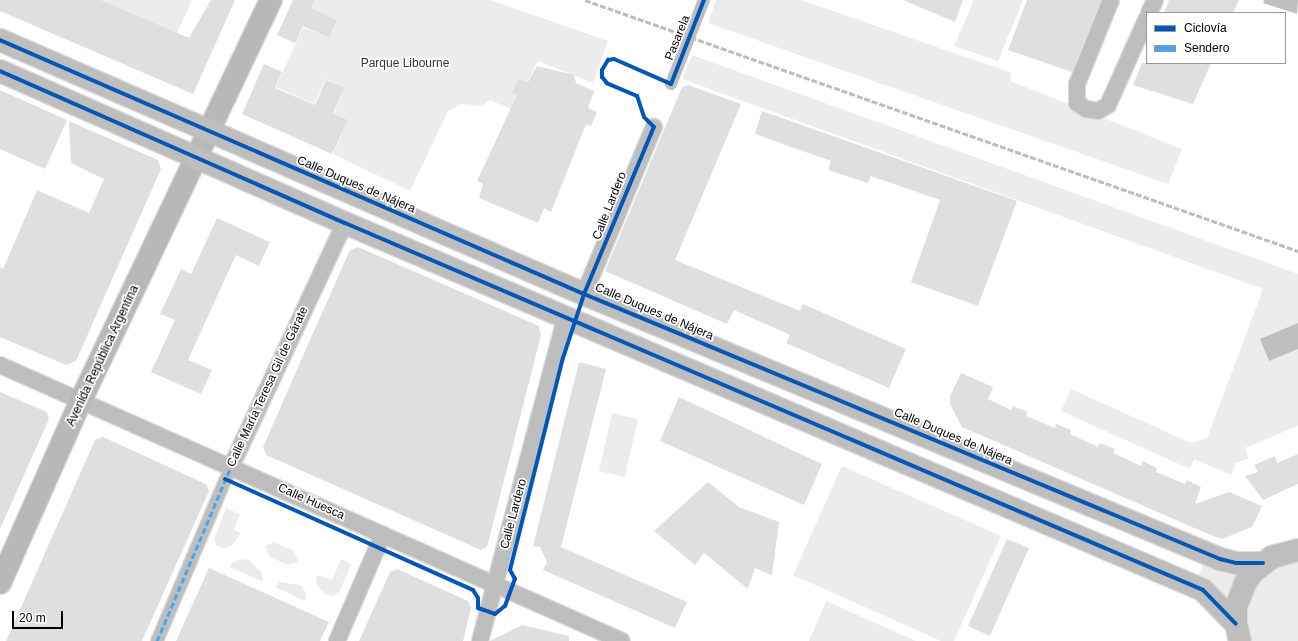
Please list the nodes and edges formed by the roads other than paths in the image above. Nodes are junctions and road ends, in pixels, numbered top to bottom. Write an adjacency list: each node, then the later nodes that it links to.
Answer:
1 (254, 0): 12 (main road, Avenida República Argentina)
2 (270, 0): 12 (main road, Avenida República Argentina)
3 (704, 0): 10 (street, Pasarela, bridge)
4 (1111, 0): 7 (street)
5 (1155, 0): 6 (street)
6 (1149, 12)
7 (1146, 20)
8 (0, 40): 12 (main road, Calle Duques de Nájera)
9 (0, 71): 13 (main road)
10 (671, 84)
11 (654, 127): 15 (street, Calle Lardero)
12 (209, 132): 13 (main road, Avenida República Argentina); 15 (main road, Calle Duques de Nájera)
13 (198, 158): 14 (main road); 18 (main road, Avenida República Argentina)
14 (346, 223): 16 (main road); 19 (street, Calle María Teresa Gil de Gárate)
15 (584, 294): 22 (main road, Calle Duques de Nájera)
16 (566, 316): 24 (street, Calle Lardero); 25 (main road)
17 (0, 365): 18 (street, Calle Huesca)
18 (81, 400): 19 (street, Calle Huesca); 23 (main road, Avenida República Argentina)
19 (231, 466): 20 (street, Calle Huesca); 26 (street, Calle María Teresa Gil de Gárate)
20 (383, 534): 24 (street, Calle Huesca); 27 (street)
21 (1298, 550): 22 (main road)
22 (1263, 563): 25 (main road)
23 (0, 583)
24 (496, 584): 28 (street, Calle Lardero); 29 (street, Calle Huesca)
25 (1238, 633)
26 (157, 641)
27 (337, 641)
28 (480, 641)
29 (622, 641)

